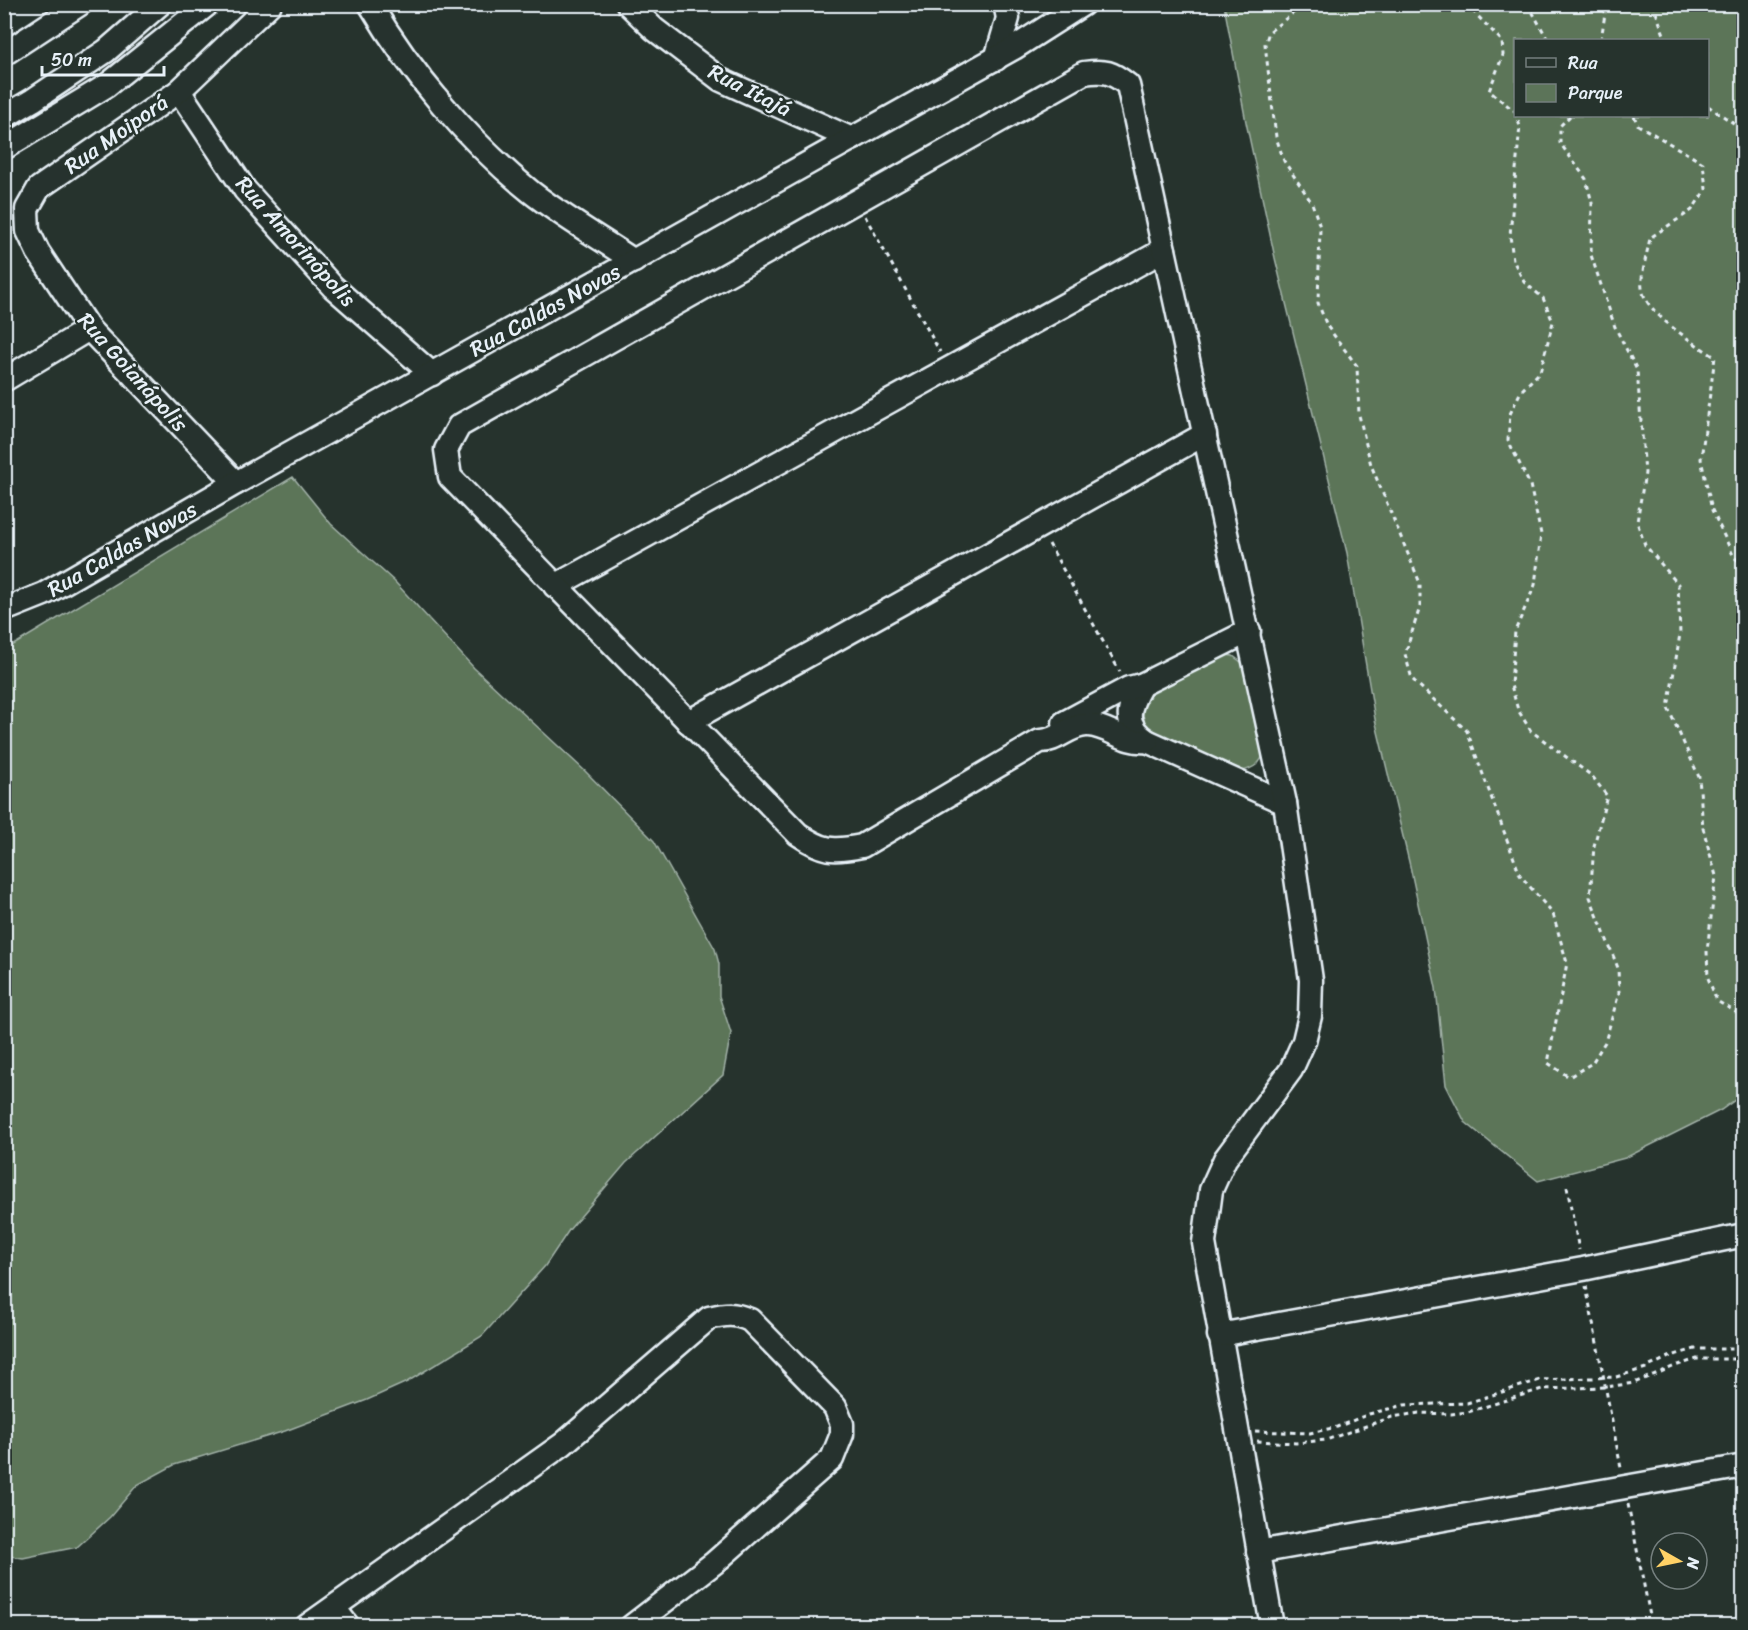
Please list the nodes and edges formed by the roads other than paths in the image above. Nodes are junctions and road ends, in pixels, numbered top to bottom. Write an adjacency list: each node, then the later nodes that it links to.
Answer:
1 (80, 4): 11 (street)
2 (159, 4): 14 (street)
3 (173, 4): 10 (street)
4 (208, 4): 10 (street)
5 (270, 4): 13 (street, Rua Moiporá)
6 (370, 4): 19 (street)
7 (628, 4): 15 (street, Rua Itajá)
8 (1005, 4): 12 (street)
9 (1083, 4): 12 (street, Rua Caldas Novas)
10 (189, 22): 16 (street)
11 (4, 54)
12 (996, 59): 15 (street, Rua Caldas Novas)
13 (179, 91): 17 (street, Rua Moiporá); 21 (street, Rua Amorinópolis)
14 (4, 117)
15 (852, 139): 19 (street, Rua Caldas Novas)
16 (4, 148)
17 (39, 188): 20 (street, Rua Goianápolis)
18 (1164, 250): 23 (street); 25 (street); 25 (street)
19 (634, 261): 21 (street, Rua Caldas Novas)
20 (89, 329): 22 (street); 24 (street, Rua Goianápolis)
21 (432, 374): 24 (street, Rua Caldas Novas)
22 (4, 380)
23 (1205, 434): 27 (street); 29 (street)
24 (236, 483): 26 (street, Rua Caldas Novas)
25 (555, 586): 29 (street)
26 (4, 610)
27 (1249, 631): 28 (street); 32 (street)
28 (1135, 687): 30 (street); 31 (street)
29 (688, 722): 30 (street)
30 (1040, 741): 31 (street)
31 (1147, 741): 32 (street)
32 (1285, 803): 34 (street)
33 (1743, 1235): 34 (street)
34 (1219, 1335): 36 (street)
35 (1743, 1466): 36 (street)
36 (1258, 1552): 40 (street)
37 (341, 1617): 38 (street); 39 (street)
38 (311, 1625)
39 (632, 1626)
40 (1272, 1626)

